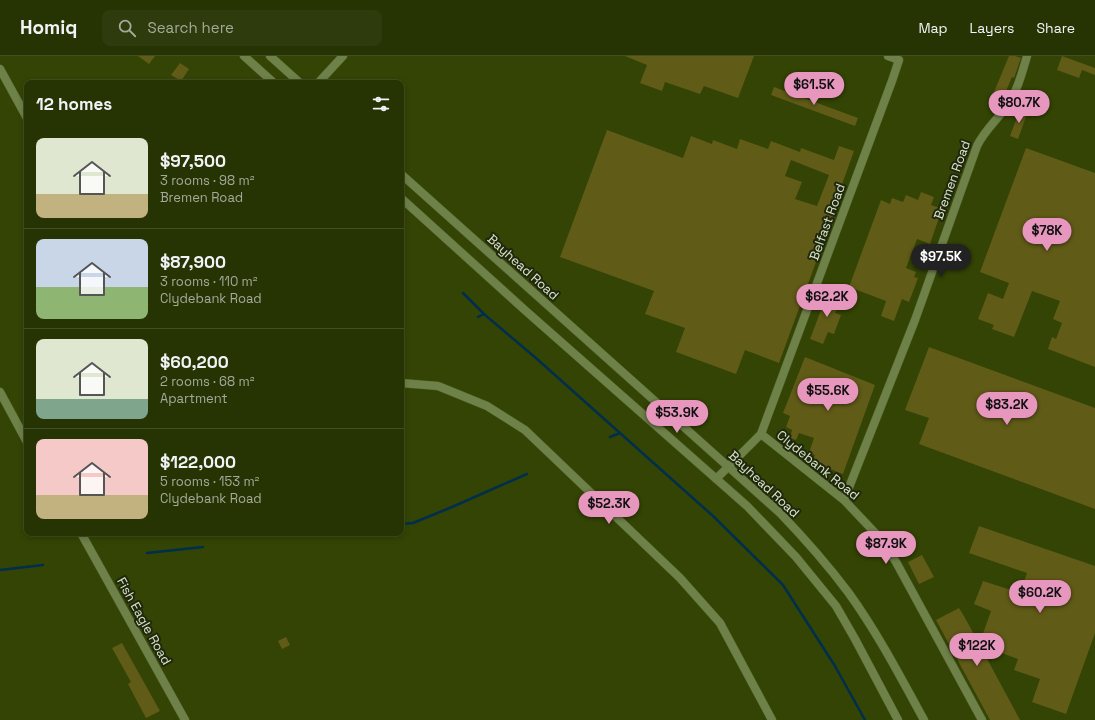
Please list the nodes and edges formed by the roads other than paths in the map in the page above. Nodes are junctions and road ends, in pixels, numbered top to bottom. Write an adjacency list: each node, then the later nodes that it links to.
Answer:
1 (244, 56): 8 (street)
2 (270, 56): 9 (street)
3 (342, 56): 10 (street)
4 (888, 56): 6 (street, Belfast Road)
5 (1027, 56): 20 (street, Bremen Road)
6 (900, 58): 16 (street, Belfast Road)
7 (0, 69): 11 (street)
8 (271, 80)
9 (297, 80)
10 (321, 80)
11 (24, 113)
12 (404, 177): 18 (street, Bayhead Road)
13 (404, 201): 19 (street)
14 (404, 383): 23 (street)
15 (0, 392): 17 (street)
16 (761, 434): 18 (street, Belfast Road); 20 (street, Clydebank Road)
17 (24, 436)
18 (728, 467): 19 (street, Belfast Road); 25 (street, Bayhead Road)
19 (716, 479): 24 (street)
20 (844, 500): 26 (street, Clydebank Road)
21 (83, 536): 22 (street, Fish Eagle Road)
22 (185, 720)
23 (772, 720)
24 (898, 720)
25 (924, 720)
26 (982, 720)

